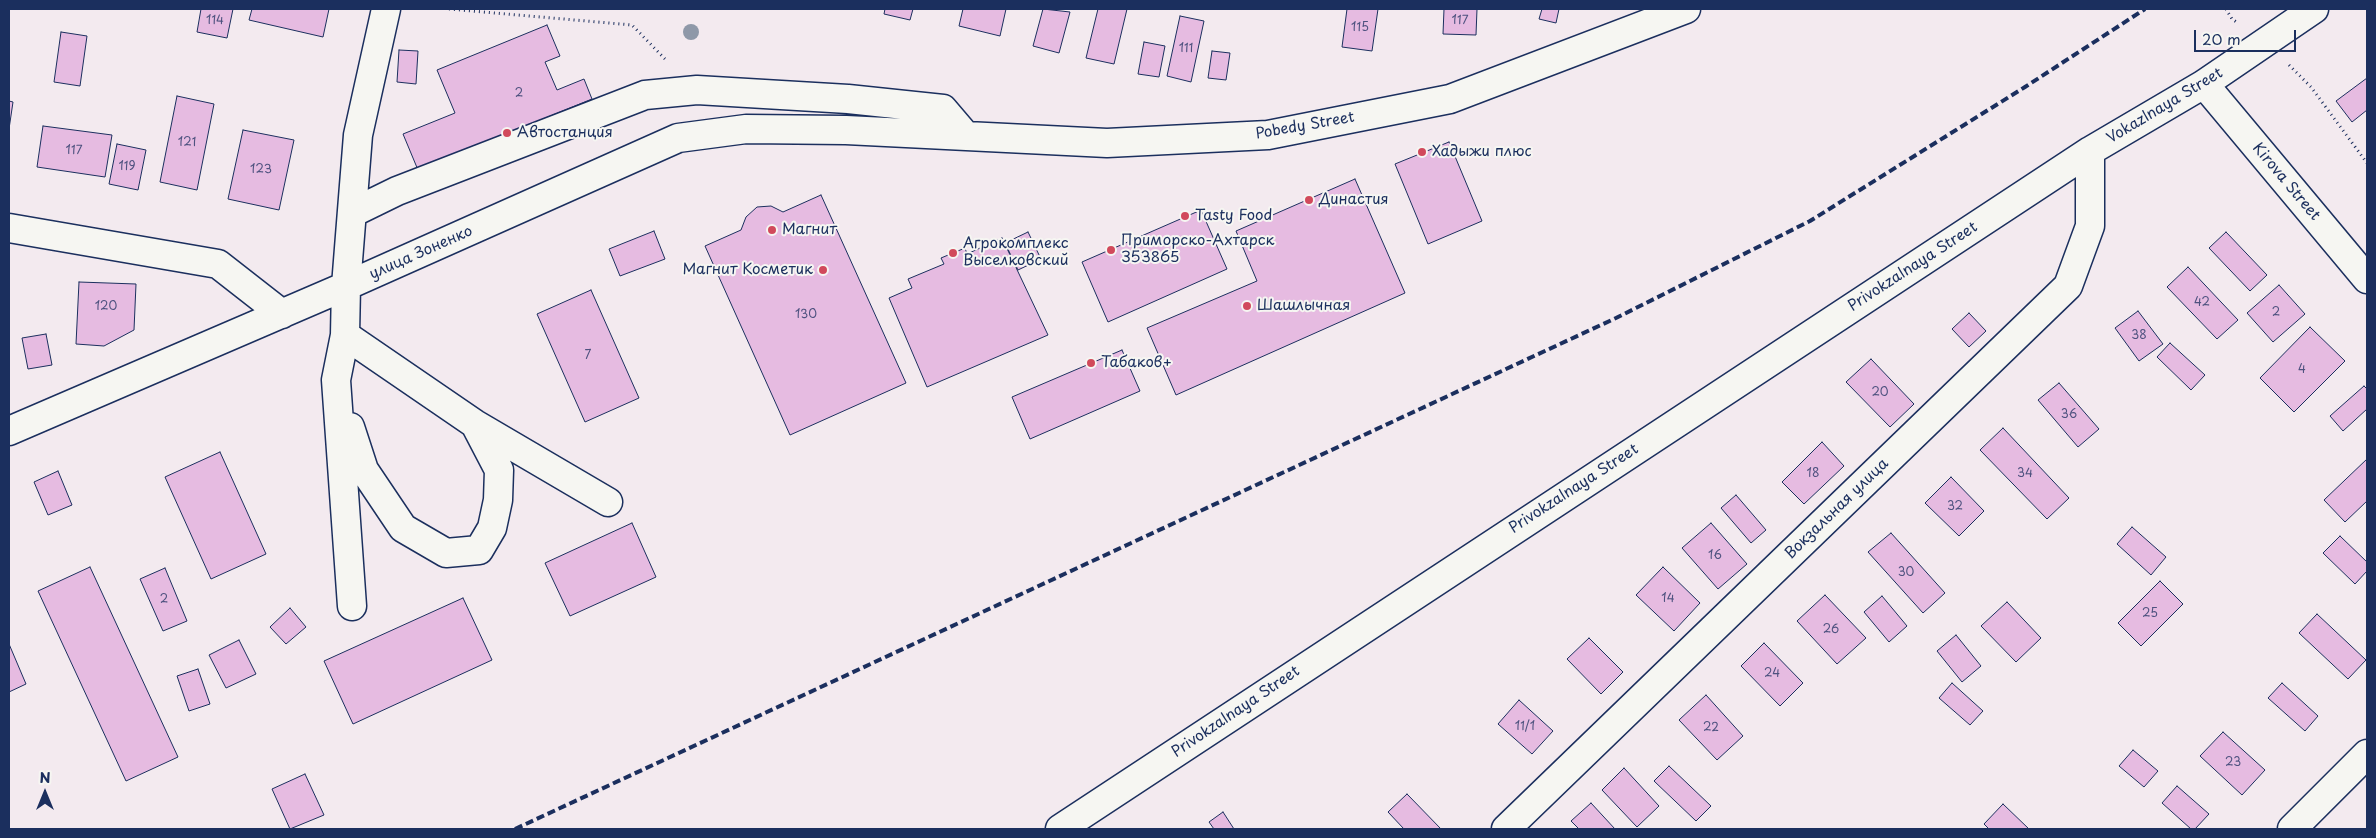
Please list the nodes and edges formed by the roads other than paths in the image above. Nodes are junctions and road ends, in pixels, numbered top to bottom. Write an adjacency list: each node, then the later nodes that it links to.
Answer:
1 (386, 9): 8 (street)
2 (1686, 9): 6 (street, Pobedy Street)
3 (2314, 9): 4 (street, Vokazlnaya Street)
4 (2204, 84): 7 (street, Vokazlnaya Street); 10 (street, Kirova Street)
5 (846, 130): 6 (street, Pobedy Street); 11 (street, улица Зоненко)
6 (966, 136): 8 (street)
7 (2090, 151): 20 (street, Privokzalnaya Street); 21 (street, Вокзальная улица)
8 (352, 213): 11 (street)
9 (9, 228): 12 (street)
10 (2367, 279)
11 (346, 286): 12 (street, улица Зоненко); 13 (street)
12 (282, 314): 16 (street, улица Зоненко)
13 (345, 335): 14 (street); 15 (street)
14 (336, 380): 15 (street); 18 (street)
15 (475, 424): 17 (street)
16 (9, 431)
17 (608, 502)
18 (352, 606)
19 (2367, 754): 22 (street)
20 (1060, 829)
21 (1506, 829)
22 (2292, 829)

